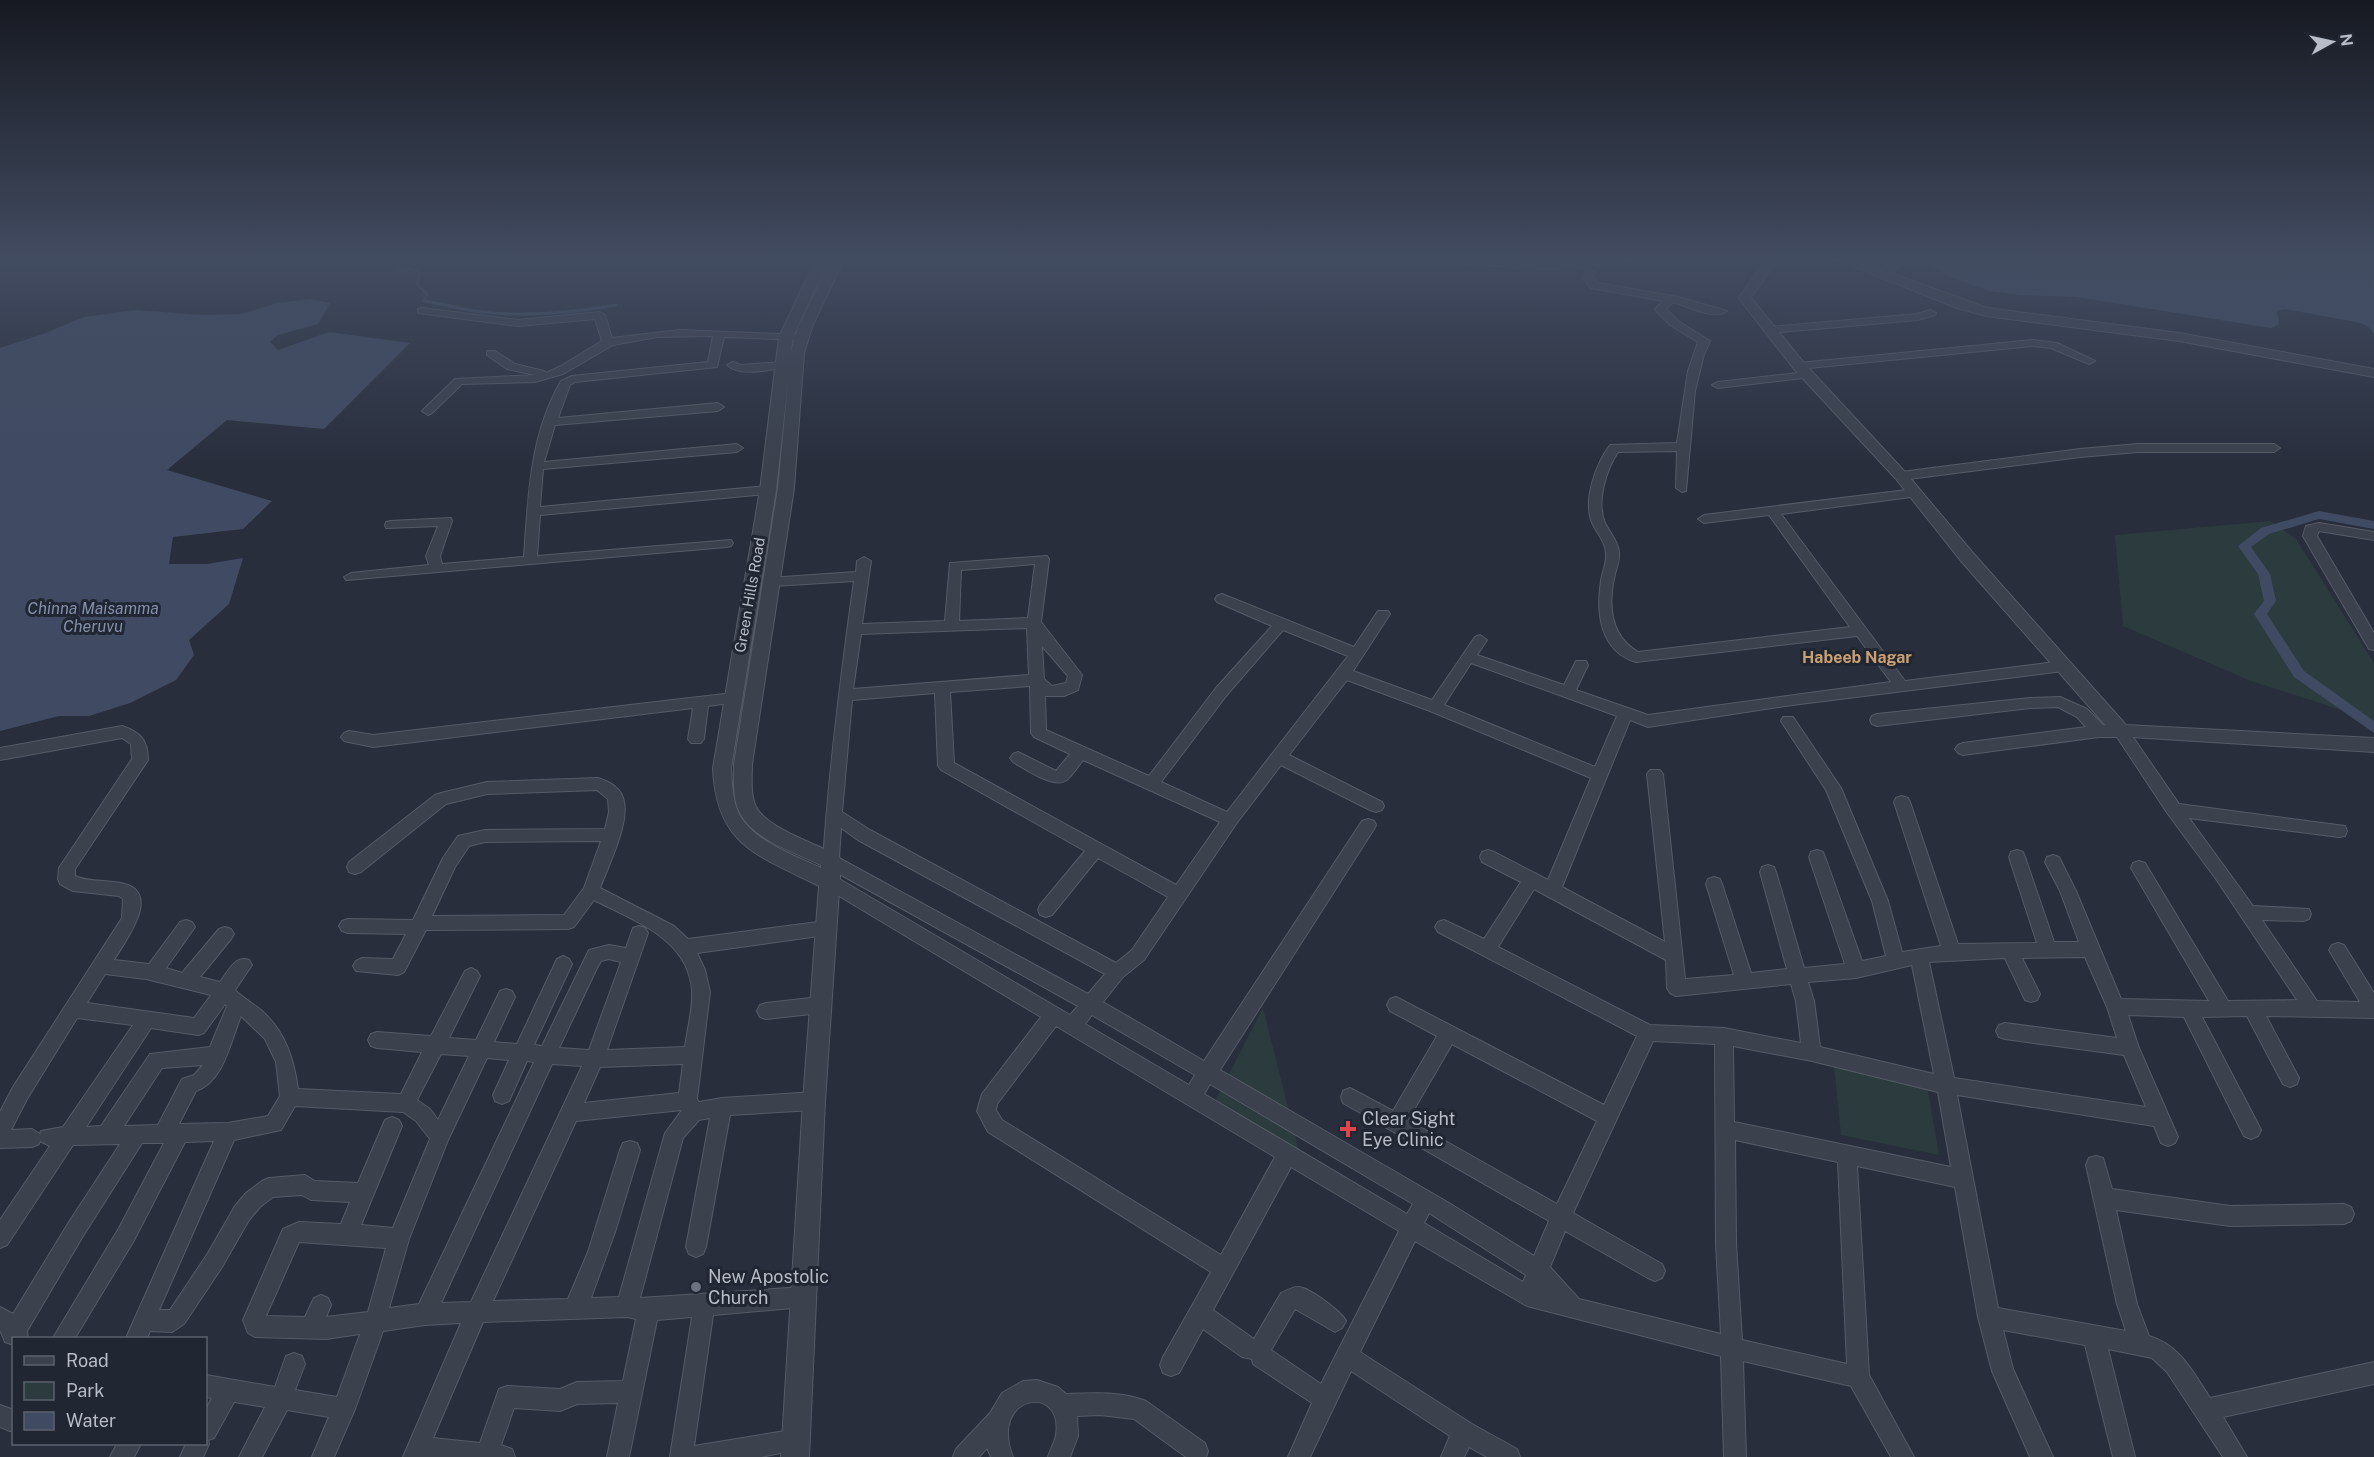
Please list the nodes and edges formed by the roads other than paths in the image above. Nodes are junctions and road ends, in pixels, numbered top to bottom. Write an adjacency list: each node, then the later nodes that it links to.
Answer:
1 (604, 327): 12 (street)
2 (798, 327): 11 (street, Green Hills Road)
3 (800, 327): 11 (street, Green Hills Road)
4 (1681, 327): 25 (street)
5 (1768, 327): 9 (street)
6 (1804, 327): 9 (street)
7 (2102, 327): 20 (street)
8 (2149, 327): 17 (street)
9 (1770, 330): 18 (street)
10 (719, 333): 11 (street); 12 (street); 24 (street)
11 (794, 337): 16 (street, Green Hills Road); 44 (street, Green Hills Road)
12 (608, 342): 19 (street)
13 (491, 352): 19 (street)
14 (2089, 361): 18 (street)
15 (733, 365): 16 (street)
16 (782, 365): 31 (street, Green Hills Road)
17 (2374, 367)
18 (1803, 370): 21 (street); 29 (street)
19 (557, 374): 23 (street)
20 (2374, 374)
21 (1718, 385)
22 (718, 407): 24 (street)
23 (428, 411)
24 (550, 422): 28 (street)
25 (1683, 447): 30 (street); 51 (street)
26 (737, 448): 28 (street)
27 (2274, 448): 29 (street)
28 (537, 466): 34 (street)
29 (1901, 476): 32 (street)
30 (1682, 488)
31 (768, 490): 34 (street); 64 (street, Green Hills Road)
32 (1915, 493): 33 (street); 57 (street)
33 (1772, 511): 35 (street); 51 (street)
34 (533, 512): 39 (street)
35 (1704, 519)
36 (391, 525): 41 (street)
37 (2374, 536): 53 (street)
38 (726, 543): 39 (street)
39 (530, 560): 41 (street)
40 (864, 561): 42 (street)
41 (437, 569): 43 (street)
42 (861, 576): 44 (street); 50 (street)
43 (351, 577)
44 (773, 581): 99 (street, Green Hills Road)
45 (1221, 599): 48 (street)
46 (1383, 614): 54 (street)
47 (1034, 623): 49 (street); 49 (street); 59 (street); 59 (street)
48 (1281, 624): 54 (street); 83 (street)
49 (952, 625): 50 (street)
50 (854, 629): 63 (street)
51 (1860, 631): 60 (street)
52 (1480, 640): 55 (street)
53 (2374, 645)
54 (1356, 654): 58 (street)
55 (1468, 657): 62 (street); 66 (street)
56 (1581, 665): 62 (street)
57 (2063, 666): 60 (street); 71 (street)
58 (1344, 673): 66 (street); 79 (street)
59 (1036, 680): 61 (street); 77 (street)
60 (1902, 687): 67 (street)
61 (942, 688): 63 (street); 92 (street)
62 (1567, 693): 67 (street)
63 (845, 695): 87 (street)
64 (733, 698): 65 (street); 99 (street, Green Hills Road)
65 (700, 702): 72 (street); 73 (street)
66 (1435, 707): 82 (street)
67 (1624, 714): 82 (street)
68 (1877, 720): 70 (street)
69 (1788, 721): 126 (street)
70 (2099, 731): 71 (street); 76 (street)
71 (2121, 731): 74 (street); 86 (street)
72 (349, 737)
73 (696, 739)
74 (2374, 745)
75 (1061, 747): 77 (street)
76 (1963, 749)
77 (1079, 753): 80 (street); 83 (street)
78 (0, 754): 129 (street)
79 (1279, 757): 85 (street); 88 (street)
80 (1018, 758)
81 (1655, 774): 124 (street)
82 (1599, 776): 103 (street)
83 (1152, 783): 88 (street)
84 (1902, 802): 122 (street)
85 (1376, 806)
86 (2174, 810): 90 (street); 107 (street)
87 (833, 814): 99 (street); 132 (street)
88 (1230, 820): 105 (street)
89 (1368, 825): 169 (street)
90 (2339, 831)
91 (610, 835): 97 (street); 104 (street); 109 (street)
92 (1096, 849): 105 (street); 106 (street)
93 (1488, 857): 101 (street)
94 (1816, 857): 131 (street)
95 (2017, 857): 119 (street)
96 (2052, 862): 118 (street)
97 (355, 867)
98 (2139, 868): 147 (street)
99 (831, 872): 114 (street); 141 (street); 152 (street)
100 (1768, 872): 134 (street)
101 (1531, 880): 103 (street); 117 (street)
102 (1714, 884): 137 (street)
103 (1552, 890): 124 (street)
104 (591, 891): 109 (street); 112 (street)
105 (1178, 894): 132 (street)
106 (1046, 910)
107 (2248, 913): 108 (street); 145 (street)
108 (2303, 914)
109 (420, 925): 110 (street); 130 (street)
110 (348, 926)
111 (186, 927): 133 (street)
112 (641, 927): 116 (street); 123 (street)
113 (1444, 927): 117 (street)
114 (826, 928): 116 (street); 142 (street)
115 (225, 934): 136 (street)
116 (685, 947): 167 (street)
117 (1488, 948): 157 (street)
118 (2090, 949): 119 (street); 144 (street)
119 (2048, 950): 121 (street)
120 (2338, 950): 150 (street)
121 (2010, 951): 122 (street); 138 (street)
122 (1952, 952): 125 (street)
123 (632, 956): 166 (street); 168 (street)
124 (1675, 956): 137 (street)
125 (1919, 956): 126 (street); 171 (street)
126 (1896, 961): 131 (street)
127 (563, 964): 163 (street)
128 (243, 965): 139 (street)
129 (101, 966): 133 (street); 148 (street)
130 (362, 966)
131 (1856, 970): 134 (street)
132 (1117, 972): 141 (street)
133 (153, 973): 136 (street)
134 (1798, 974): 137 (street); 164 (street)
135 (471, 976): 160 (street)
136 (187, 980): 139 (street)
137 (1745, 982)
138 (2031, 994)
139 (231, 997): 153 (street); 165 (street); 174 (street)
140 (506, 997): 162 (street)
141 (1090, 1004): 154 (street); 169 (street)
142 (820, 1005): 151 (street); 176 (street)
143 (1396, 1005): 156 (street)
144 (2116, 1007): 149 (street); 161 (street)
145 (2311, 1007): 146 (street); 150 (street)
146 (2252, 1008): 147 (street); 170 (street)
147 (2223, 1009): 149 (street)
148 (74, 1010): 153 (street); 187 (street)
149 (2189, 1010): 186 (street)
150 (2374, 1010)
151 (766, 1011)
152 (1053, 1015): 154 (street); 211 (street)
153 (147, 1019): 191 (street)
154 (1073, 1025): 175 (street)
155 (2005, 1031): 161 (street)
156 (1449, 1033): 181 (street); 183 (street)
157 (1648, 1034): 158 (street); 181 (street)
158 (1724, 1036): 164 (street); 185 (street)
159 (377, 1040): 160 (street)
160 (435, 1045): 162 (street); 177 (street)
161 (2130, 1048): 182 (street)
162 (481, 1049): 163 (street); 193 (street)
163 (522, 1053): 166 (street); 172 (street)
164 (1812, 1053): 171 (street)
165 (217, 1055): 189 (street); 192 (street)
166 (546, 1055): 168 (street); 222 (street)
167 (693, 1055): 168 (street); 178 (street)
168 (595, 1059): 180 (street)
169 (1208, 1075): 175 (street); 203 (street)
170 (2290, 1078)
171 (1946, 1085): 182 (street); 200 (street)
172 (502, 1095)
173 (1350, 1096): 183 (street)
174 (290, 1097): 177 (street); 188 (street)
175 (1191, 1098): 197 (street)
176 (814, 1101): 179 (street); 215 (street)
177 (406, 1103): 193 (street)
178 (690, 1106): 179 (street); 180 (street); 219 (street)
179 (722, 1107): 210 (street)
180 (571, 1113): 223 (street)
181 (1608, 1117): 205 (street)
182 (2160, 1118): 194 (street)
183 (1396, 1123): 205 (street)
184 (392, 1126): 201 (street)
185 (1725, 1129): 198 (street); 233 (street)
186 (2251, 1130)
187 (0, 1131)
188 (228, 1132): 189 (street); 228 (street)
189 (172, 1133): 190 (street); 231 (street)
190 (137, 1135): 192 (street); 229 (street)
191 (70, 1136): 192 (street); 195 (street); 208 (street)
192 (106, 1136)
193 (440, 1137): 209 (street)
194 (2168, 1137)
195 (0, 1139)
196 (630, 1150): 220 (street)
197 (1287, 1155): 206 (street); 211 (street)
198 (1847, 1155): 200 (street); 239 (street)
199 (2096, 1165): 202 (street)
200 (1963, 1179): 224 (street)
201 (363, 1193): 207 (street); 228 (street)
202 (2104, 1198): 204 (street); 232 (street)
203 (1425, 1200): 206 (street); 212 (street)
204 (2344, 1214)
205 (1561, 1217): 212 (street); 213 (street)
206 (1410, 1228): 214 (street); 235 (street)
207 (347, 1234): 209 (street); 227 (street)
208 (0, 1238)
209 (399, 1239): 226 (street)
210 (696, 1247)
211 (1223, 1268): 221 (street)
212 (1539, 1271): 214 (street); 218 (street)
213 (1655, 1271)
214 (1527, 1296): 218 (street)
215 (804, 1297): 217 (street); 251 (street)
216 (321, 1305): 227 (street)
217 (704, 1306): 219 (street); 259 (street)
218 (1573, 1308): 233 (street)
219 (637, 1309): 220 (street); 242 (street)
220 (574, 1310): 223 (street)
221 (1198, 1313): 234 (street); 237 (street)
222 (425, 1314): 223 (street); 226 (street)
223 (477, 1314): 253 (street)
224 (1989, 1317): 230 (street); 269 (street)
225 (1335, 1321): 244 (street)
226 (375, 1322): 227 (street); 246 (street)
227 (311, 1328)
228 (140, 1329)
229 (12, 1330)
230 (2094, 1336): 232 (street); 270 (street)
231 (64, 1337)
232 (2141, 1344): 247 (street)
233 (1732, 1348): 239 (street); 267 (street)
234 (1250, 1349)
235 (1346, 1355): 244 (street); 250 (street)
236 (294, 1364): 243 (street)
237 (1171, 1365)
238 (2374, 1373): 247 (street)
239 (1858, 1377): 268 (street)
240 (207, 1386): 241 (street)
241 (228, 1390): 243 (street); 249 (street)
242 (631, 1392): 254 (street); 258 (street)
243 (281, 1399): 246 (street); 255 (street)
244 (1325, 1399): 264 (street)
245 (1063, 1405): 248 (street); 252 (street); 263 (street)
246 (344, 1409): 256 (street)
247 (2204, 1410): 271 (street)
248 (998, 1421): 261 (street); 262 (street)
249 (207, 1428)
250 (1464, 1432): 265 (street); 266 (street)
251 (796, 1448): 260 (street)
252 (1197, 1451)
253 (416, 1453): 254 (street)
254 (495, 1456)
255 (250, 1457)
256 (323, 1457)
257 (611, 1457): 258 (street)
258 (619, 1457)
259 (681, 1457)
260 (693, 1457)
261 (964, 1457)
262 (1002, 1457)
263 (1059, 1457)
264 (1299, 1457)
265 (1452, 1457)
266 (1509, 1457)
267 (1735, 1457)
268 (1903, 1457)
269 (2042, 1457)
270 (2124, 1457)
271 (2236, 1457)

